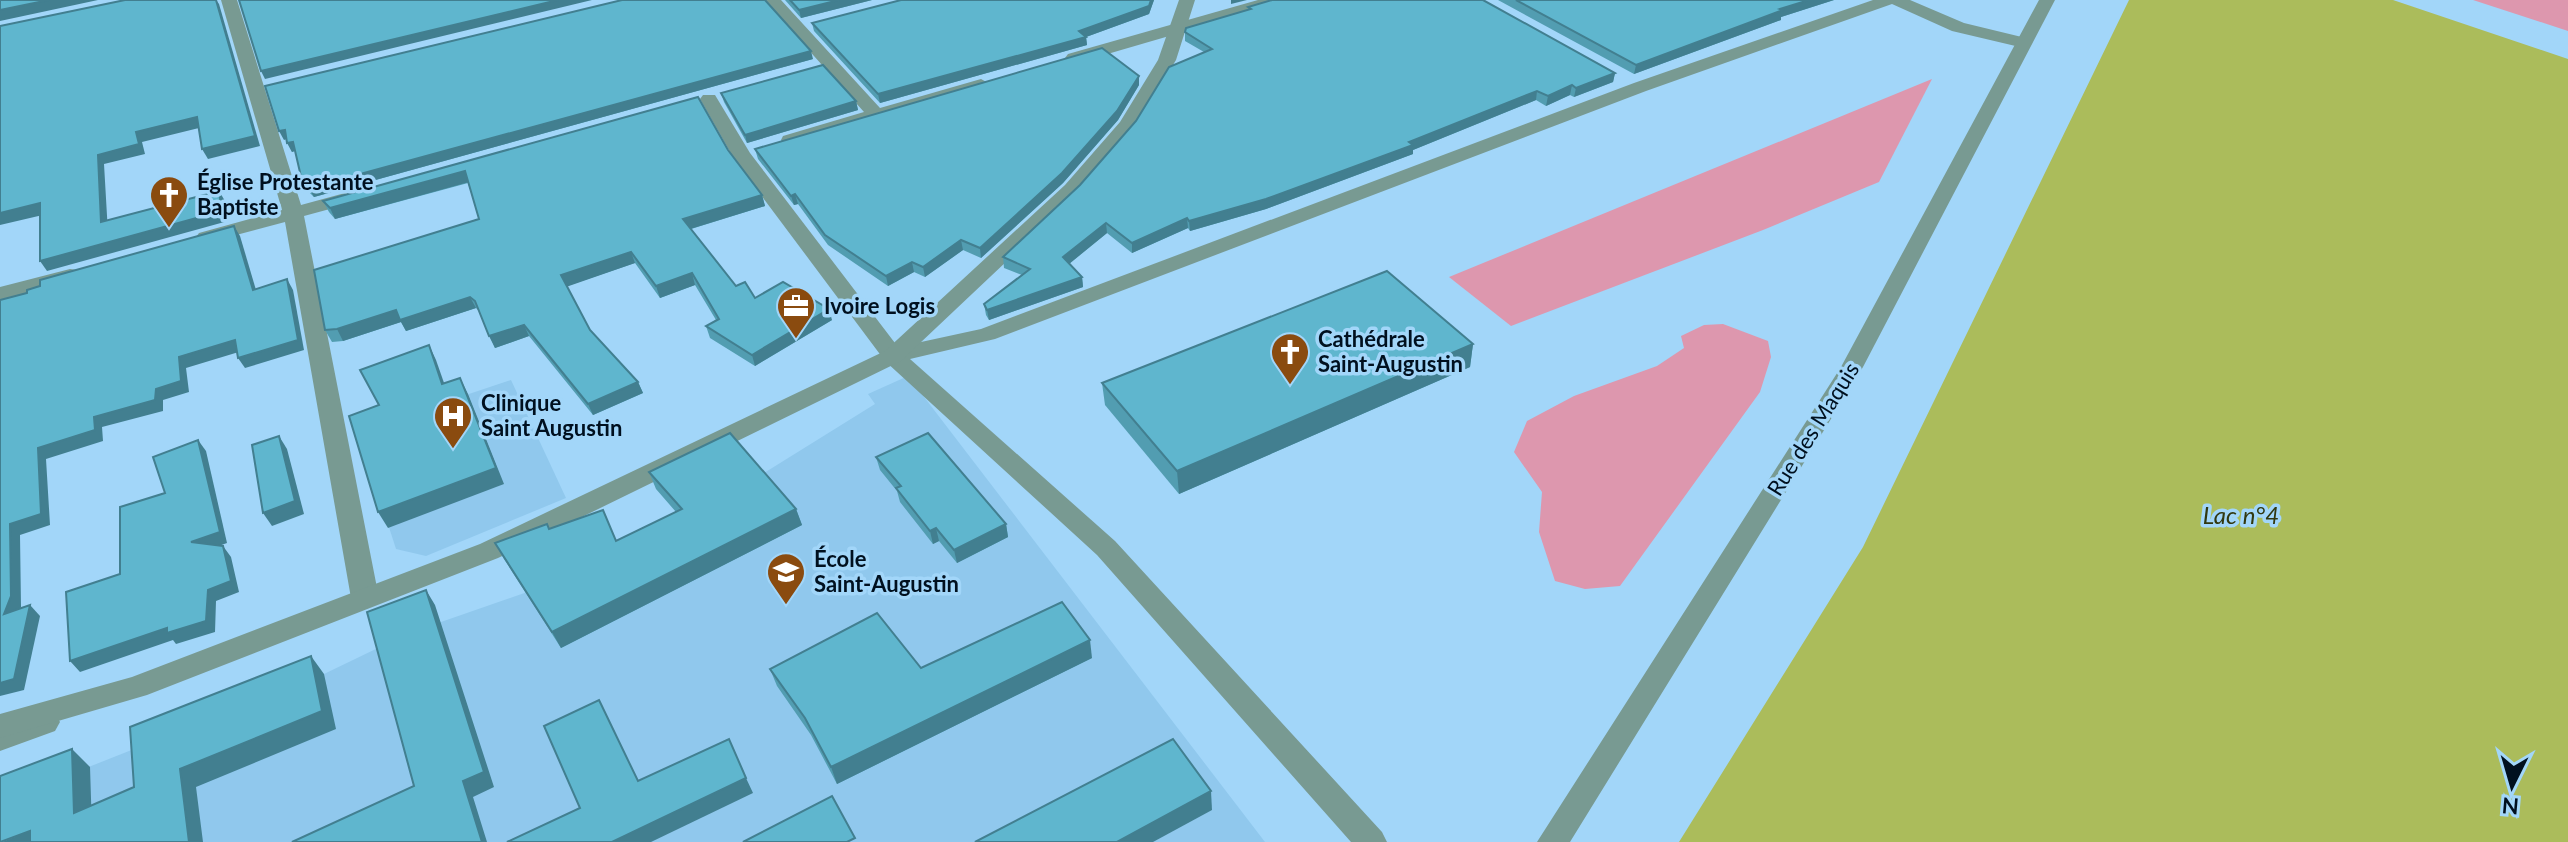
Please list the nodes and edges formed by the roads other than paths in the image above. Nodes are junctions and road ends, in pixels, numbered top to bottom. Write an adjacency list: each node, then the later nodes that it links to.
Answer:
1 (229, 0): 18 (street)
2 (772, 0): 15 (street)
3 (1187, 0): 8 (street)
4 (1276, 0): 8 (street)
5 (1889, 0): 13 (street)
6 (1896, 0): 9 (street)
7 (2047, 0): 9 (street, Rue des Maquis)
8 (1178, 30): 10 (street); 22 (street)
9 (2024, 43): 28 (street, Rue des Maquis)
10 (1057, 63)
11 (1613, 72): 13 (street)
12 (996, 80): 15 (street)
13 (1640, 87): 22 (street)
14 (709, 99): 16 (street)
15 (875, 113): 16 (street)
16 (756, 151): 22 (street)
17 (370, 192): 18 (street)
18 (293, 213): 19 (street); 23 (street)
19 (191, 242)
20 (88, 270): 21 (street)
21 (0, 294)
22 (893, 356): 23 (street); 27 (street)
23 (365, 598): 24 (street)
24 (137, 687): 25 (street); 26 (street)
25 (0, 726)
26 (0, 739)
27 (1371, 842)
28 (1553, 842)

